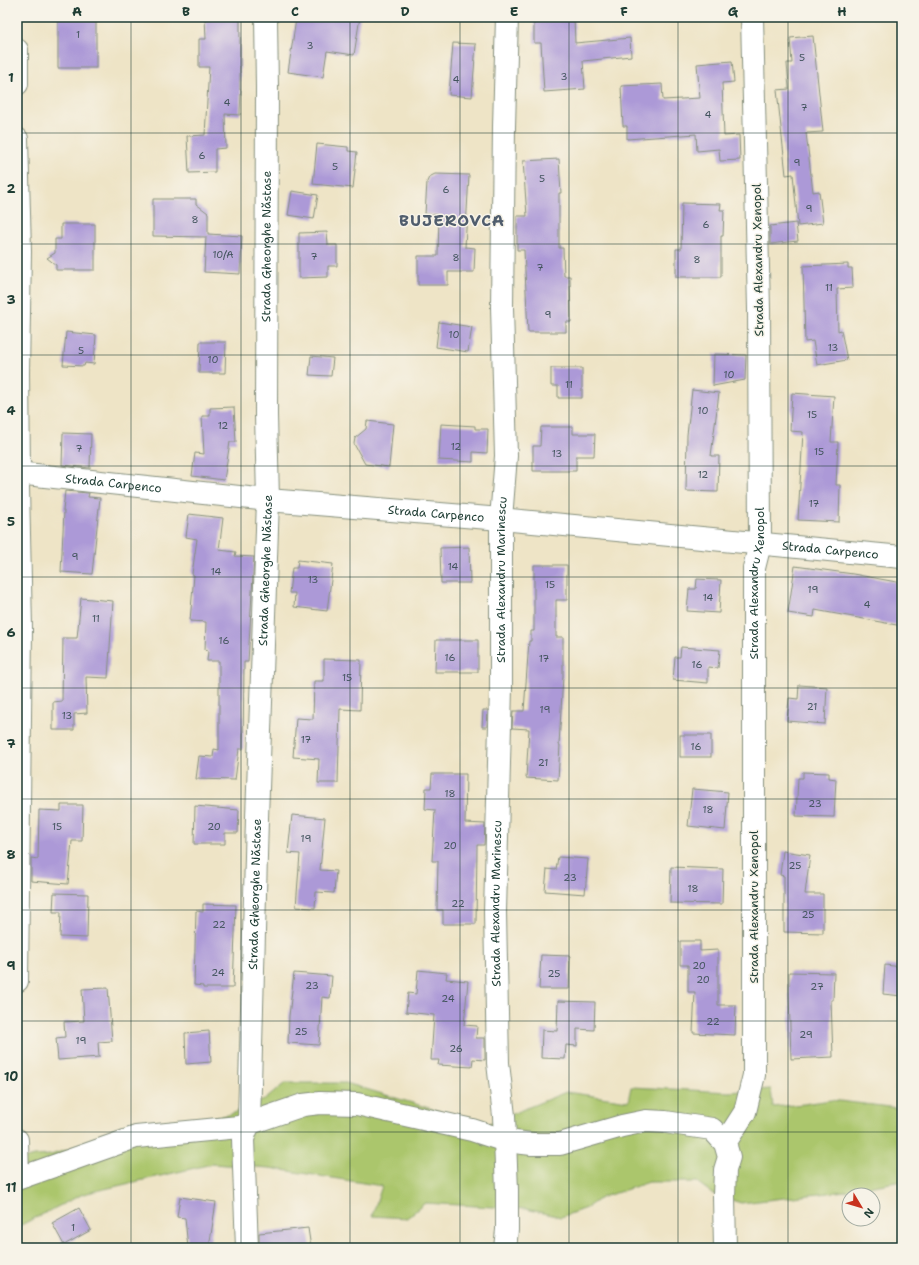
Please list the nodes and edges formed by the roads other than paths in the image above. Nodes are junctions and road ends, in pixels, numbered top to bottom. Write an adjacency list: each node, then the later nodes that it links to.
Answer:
1 (266, 17): 8 (street, Strada Gheorghe Năstase)
2 (507, 17): 9 (street, Strada Alexandru Marinescu)
3 (752, 17): 10 (street, Strada Alexandru Xenopol)
4 (17, 50): 5 (street)
5 (17, 84)
6 (17, 138): 7 (street)
7 (18, 473): 8 (street, Strada Carpenco); 12 (street)
8 (268, 500): 9 (street, Strada Carpenco); 13 (street, Strada Gheorghe Năstase)
9 (501, 519): 10 (street, Strada Carpenco); 16 (street, Strada Alexandru Marinescu)
10 (760, 544): 11 (street, Strada Carpenco); 14 (street, Strada Alexandru Xenopol)
11 (902, 557)
12 (17, 981)
13 (248, 1123): 16 (street); 17 (street); 18 (street, Strada Gheorghe Năstase)
14 (719, 1136): 16 (street); 20 (street)
15 (17, 1140): 17 (street)
16 (506, 1141): 19 (street, Strada Alexandru Marinescu)
17 (17, 1179)
18 (247, 1248)
19 (505, 1248)
20 (726, 1248)

